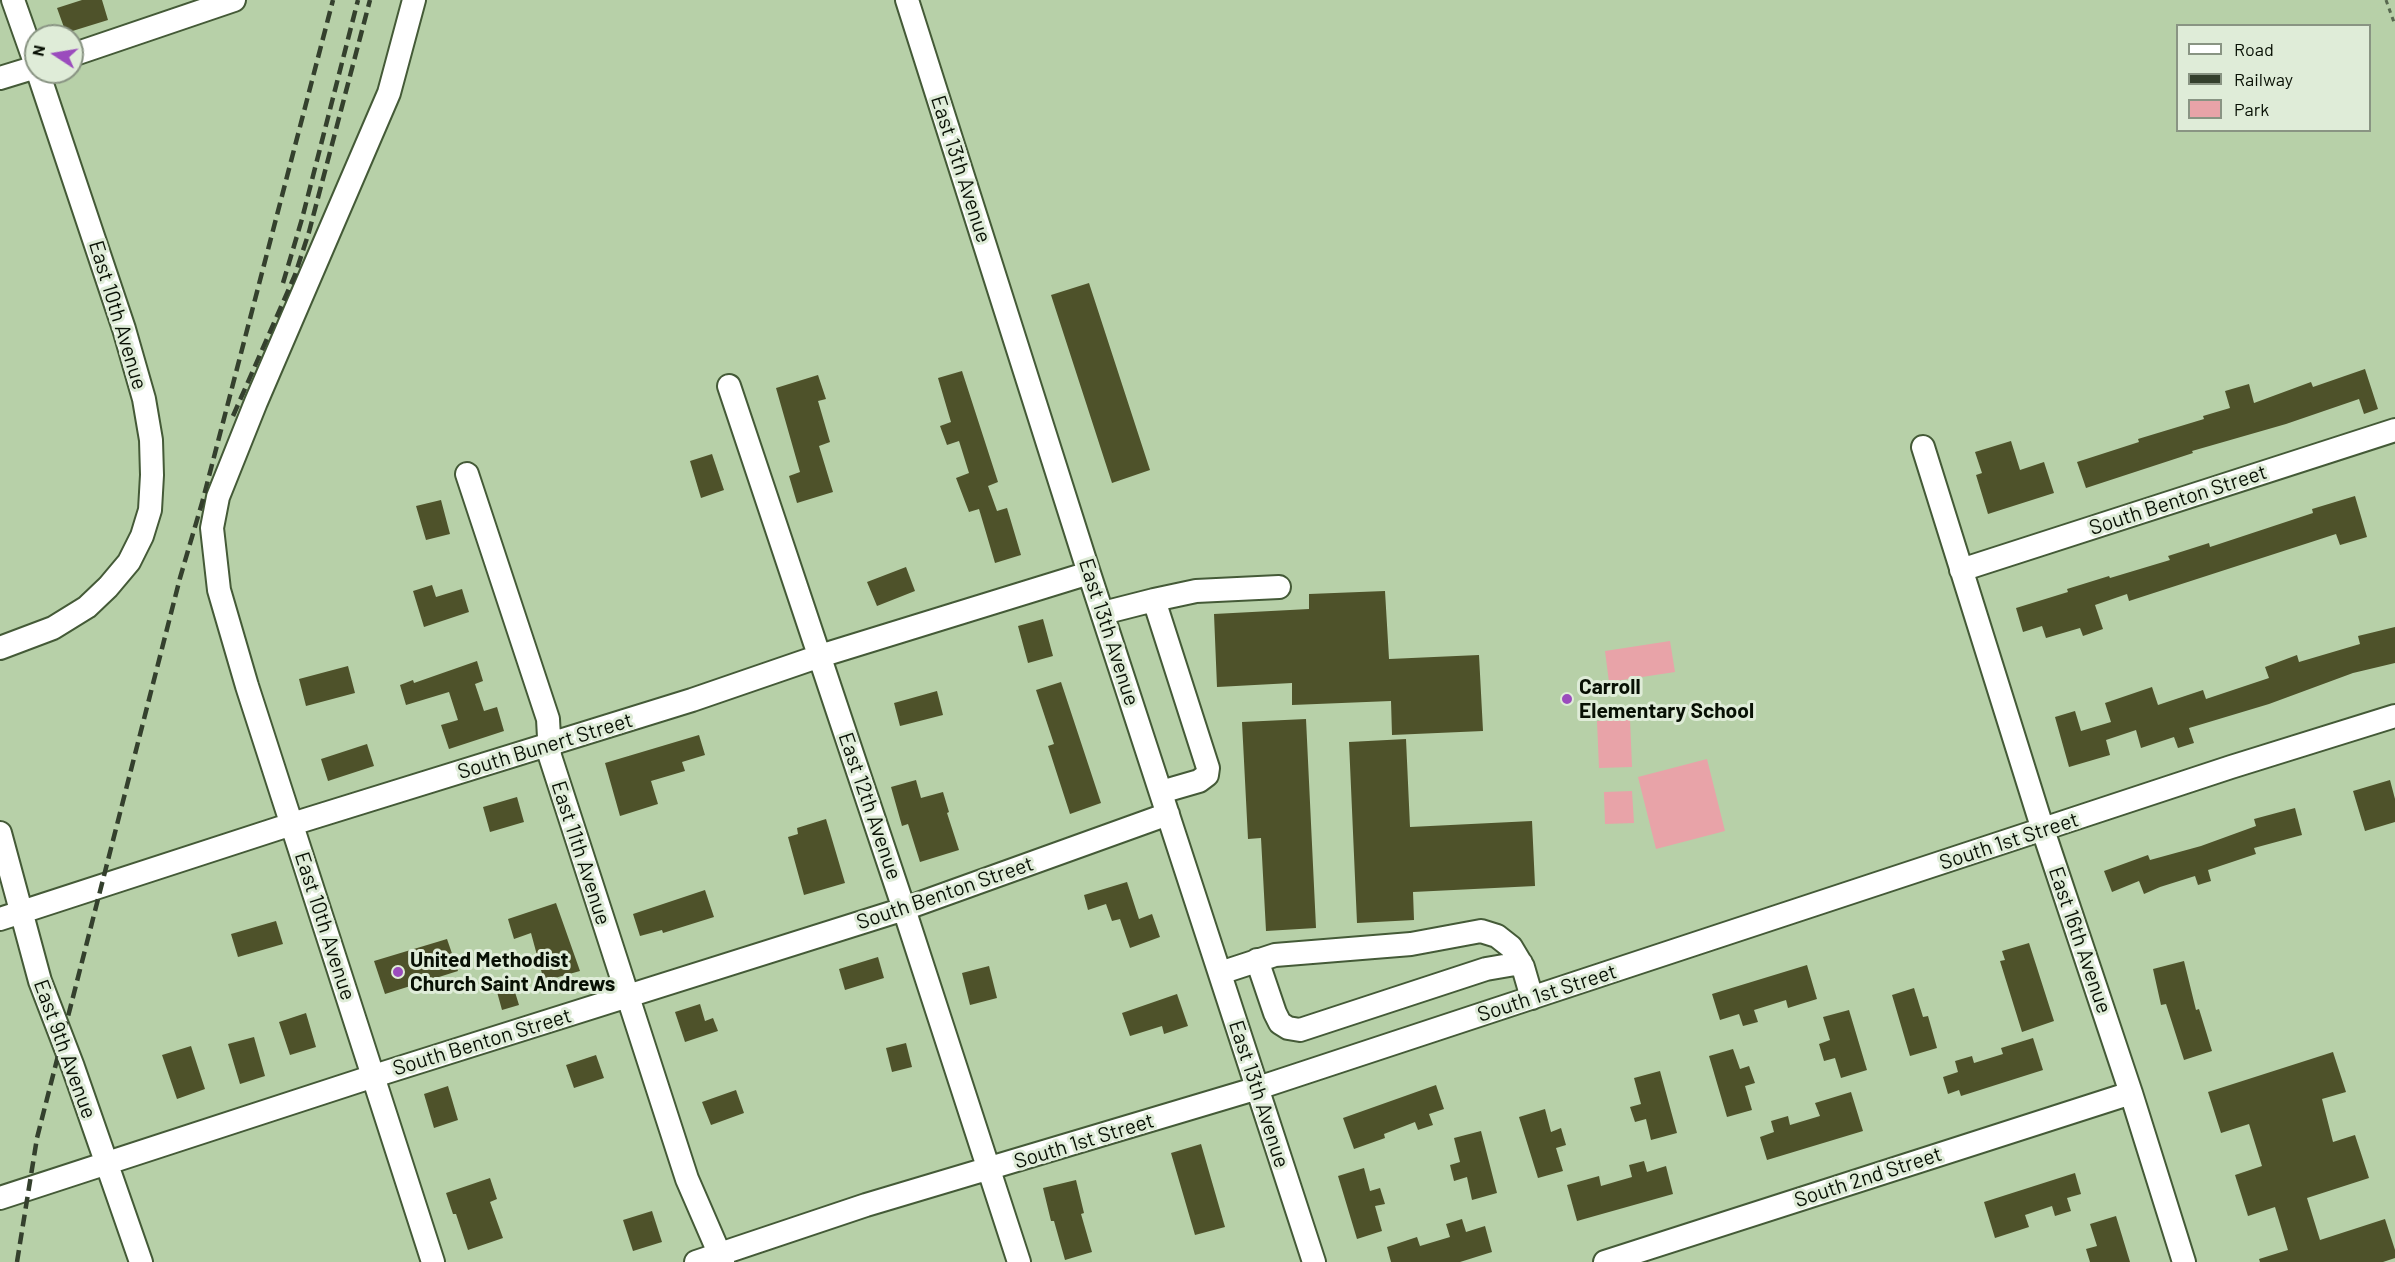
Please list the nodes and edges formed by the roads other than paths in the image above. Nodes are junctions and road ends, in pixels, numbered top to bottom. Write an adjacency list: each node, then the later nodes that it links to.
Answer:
1 (13, 0): 5 (street)
2 (234, 0): 6 (street)
3 (414, 0): 25 (street, East 10th Avenue)
4 (908, 0): 15 (street, East 13th Avenue)
5 (24, 32)
6 (84, 51)
7 (24, 70): 8 (street)
8 (0, 78)
9 (42, 84): 19 (street, East 10th Avenue)
10 (729, 386): 20 (street, East 12th Avenue)
11 (2395, 430): 14 (street, South Benton Street)
12 (1923, 447): 14 (street, East 16th Avenue)
13 (467, 474): 22 (street, East 11th Avenue)
14 (1961, 570): 26 (street, East 16th Avenue)
15 (1089, 573): 18 (street, East 13th Avenue); 20 (street, South Bunert Street)
16 (1279, 587): 17 (street)
17 (1154, 600): 18 (street); 23 (street)
18 (1103, 613): 23 (street, East 13th Avenue)
19 (0, 648)
20 (820, 656): 22 (street, South Bunert Street); 28 (street, East 12th Avenue)
21 (2395, 716): 26 (street, South 1st Street)
22 (550, 744): 25 (street, South Bunert Street); 33 (street, East 11th Avenue)
23 (1161, 792): 24 (street, East 13th Avenue)
24 (1168, 814): 28 (street, South Benton Street); 32 (street, East 13th Avenue)
25 (292, 824): 29 (street, South Bunert Street); 35 (street, East 10th Avenue)
26 (2043, 830): 34 (street, South 1st Street); 37 (street, East 16th Avenue)
27 (0, 833): 29 (street, East 9th Avenue)
28 (904, 909): 33 (street, South Benton Street); 39 (street, East 12th Avenue)
29 (11, 915): 38 (street, East 9th Avenue)
30 (1257, 960): 31 (street); 31 (street); 32 (street)
31 (1521, 963): 34 (street)
32 (1220, 973): 36 (street, East 13th Avenue)
33 (628, 997): 35 (street, South Benton Street); 41 (street, East 11th Avenue)
34 (1532, 998): 36 (street, South 1st Street)
35 (374, 1076): 38 (street, South Benton Street); 43 (street, East 10th Avenue)
36 (1257, 1088): 39 (street, South 1st Street); 46 (street, East 13th Avenue)
37 (2131, 1093): 47 (street, South 2nd Street); 48 (street, East 16th Avenue)
38 (107, 1164): 40 (street, South Benton Street); 42 (street, East 9th Avenue)
39 (989, 1170): 41 (street, South 1st Street); 45 (street, East 12th Avenue)
40 (0, 1198)
41 (721, 1258): 44 (street, South 1st Street)
42 (141, 1262)
43 (433, 1262)
44 (696, 1262)
45 (1019, 1262)
46 (1314, 1262)
47 (1605, 1262)
48 (2184, 1262)

